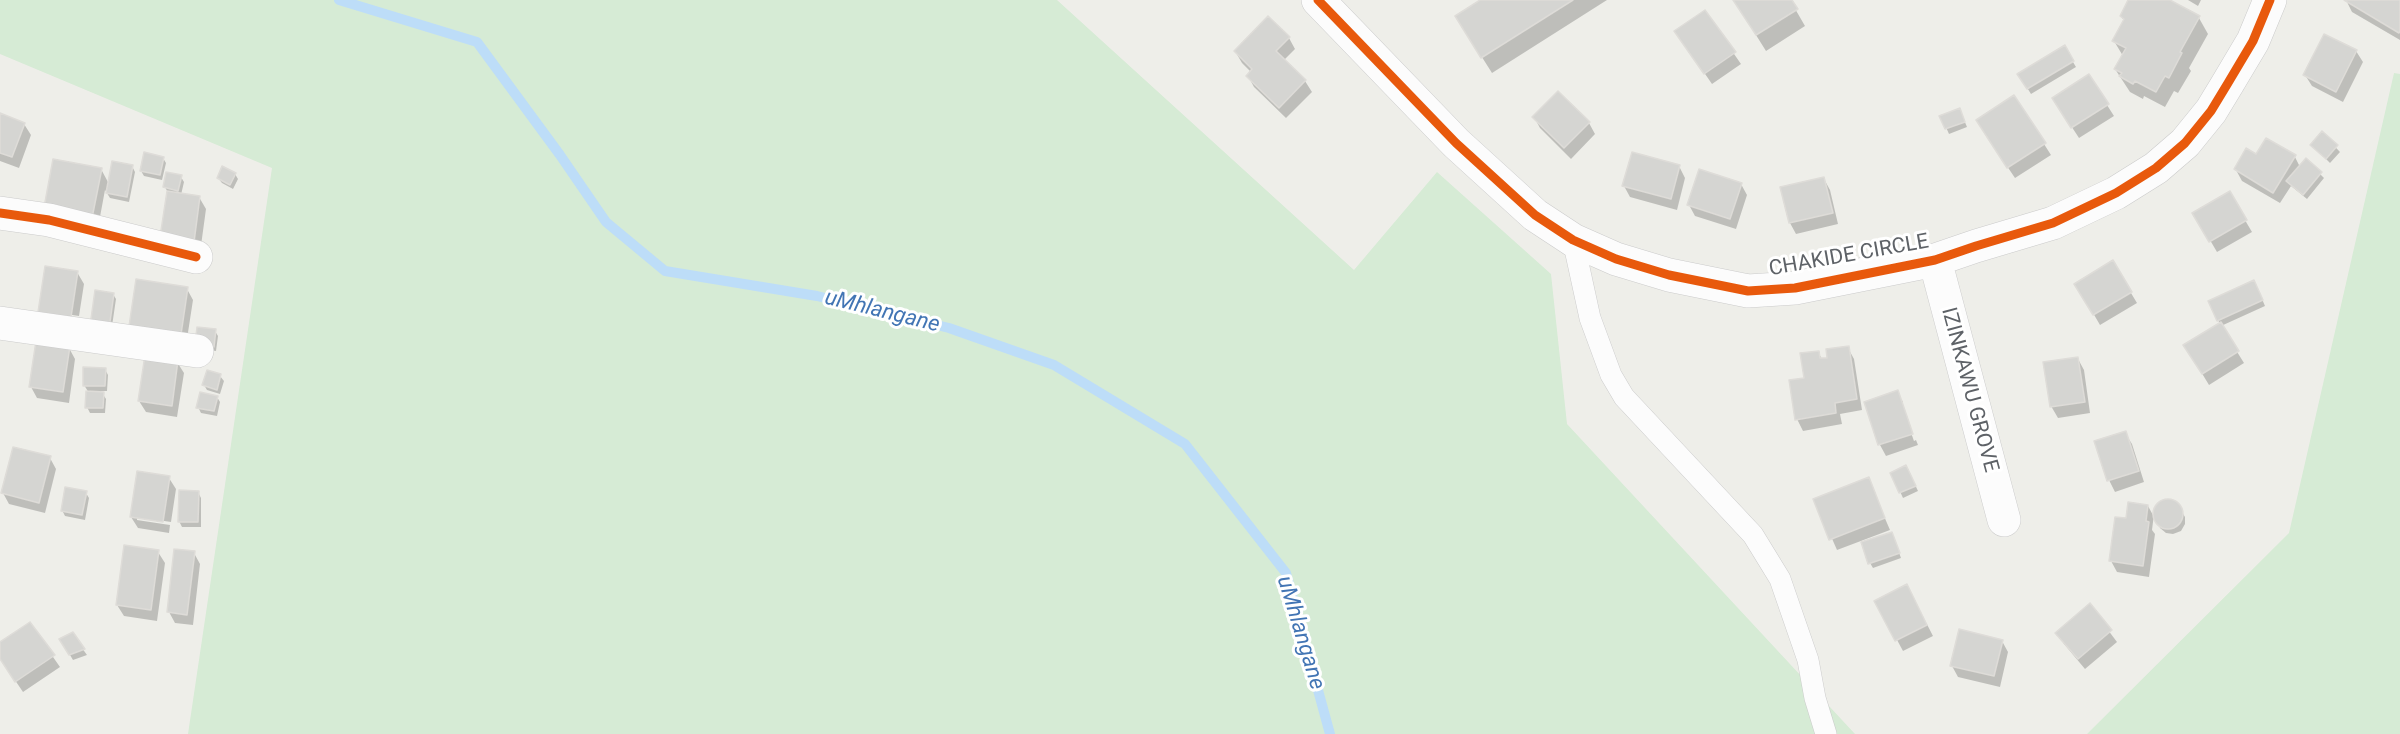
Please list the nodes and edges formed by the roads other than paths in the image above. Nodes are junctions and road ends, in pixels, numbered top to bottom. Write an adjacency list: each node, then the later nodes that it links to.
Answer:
1 (1318, 0): 4 (street, CHAKIDE CIRCLE)
2 (2270, 0): 6 (street, CHAKIDE CIRCLE)
3 (0, 213): 5 (street)
4 (1573, 240): 6 (street, CHAKIDE CIRCLE); 10 (lane)
5 (196, 257)
6 (1935, 261): 9 (street, IZINKAWU GROVE)
7 (0, 323): 8 (street)
8 (197, 351)
9 (2004, 520)
10 (1826, 734)

